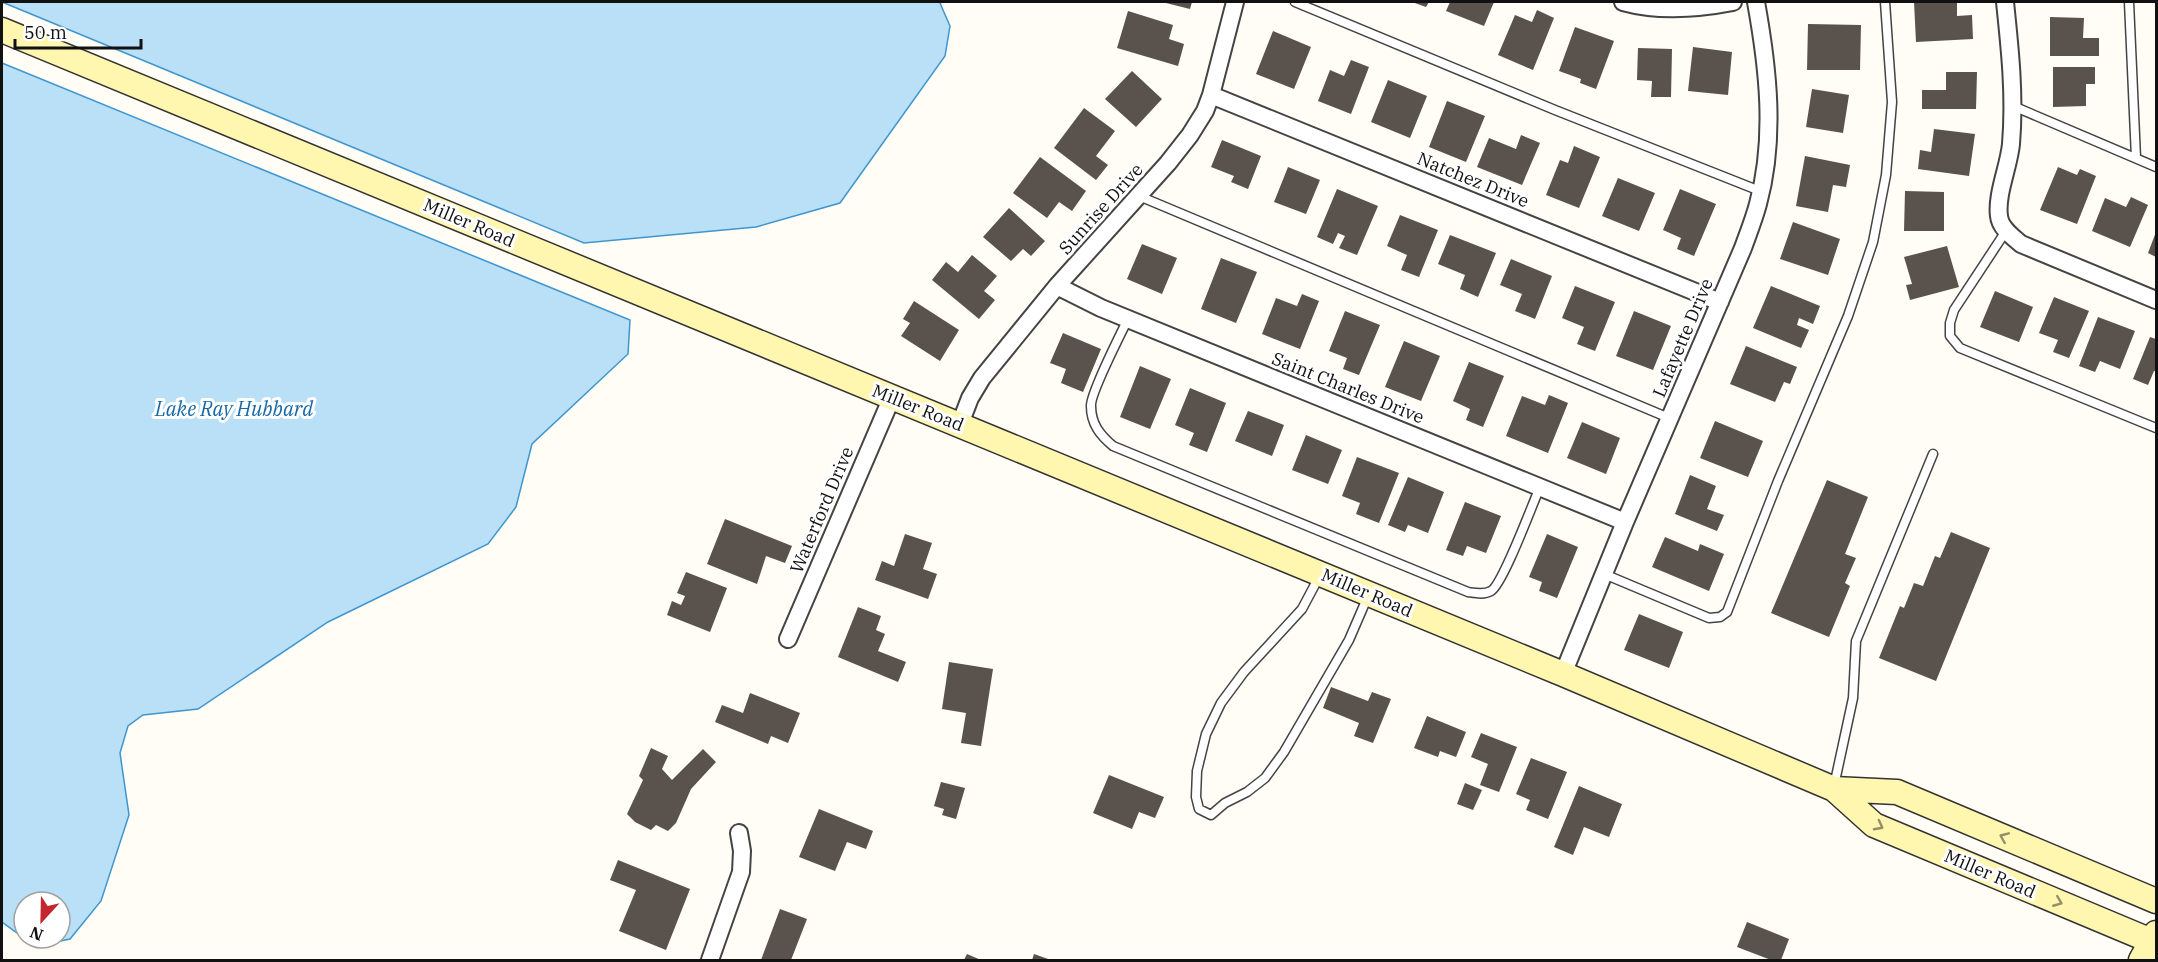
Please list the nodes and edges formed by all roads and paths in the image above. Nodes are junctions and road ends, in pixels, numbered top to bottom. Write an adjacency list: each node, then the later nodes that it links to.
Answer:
1 (1235, 2): 10 (street, Sunrise Drive)
2 (1295, 2): 14 (lane)
3 (1623, 2): 4 (street)
4 (1733, 2)
5 (1756, 2): 14 (street, Lafayette Drive)
6 (1886, 2): 29 (lane)
7 (2005, 2): 11 (street)
8 (2129, 2): 12 (lane)
9 (2, 30): 21 (main road, Miller Road)
10 (1211, 95): 15 (street, Sunrise Drive); 19 (street, Natchez Drive)
11 (2013, 106): 12 (lane); 16 (street)
12 (2136, 158): 13 (lane)
13 (2157, 166)
14 (1760, 191): 19 (street, Lafayette Drive)
15 (1139, 196): 17 (street, Sunrise Drive); 22 (lane)
16 (2006, 231): 18 (street); 24 (lane)
17 (1057, 286): 20 (street, Saint Charles Drive); 23 (street, Sunrise Drive)
18 (2157, 300)
19 (1720, 302): 22 (street, Lafayette Drive)
20 (1128, 319): 26 (street, Saint Charles Drive); 26 (lane)
21 (892, 397): 23 (main road, Miller Road); 31 (street, Waterford Drive)
22 (1670, 418): 27 (street, Lafayette Drive)
23 (960, 424): 28 (main road, Miller Road)
24 (2157, 428)
25 (1933, 454): 33 (lane)
26 (1540, 487): 27 (street, Saint Charles Drive)
27 (1625, 522): 29 (street, Lafayette Drive)
28 (1321, 574): 30 (main road, Miller Road); 30 (lane)
29 (1604, 574): 32 (street, Lafayette Drive)
30 (1369, 594): 32 (main road, Miller Road)
31 (788, 639)
32 (1563, 674): 33 (main road, Miller Road)
33 (1834, 789): 35 (main road, Miller Road, one-way to 33); 36 (main road, Miller Road, one-way to 36)
34 (739, 833): 37 (street)
35 (2157, 901)
36 (2152, 944)
37 (710, 960)

